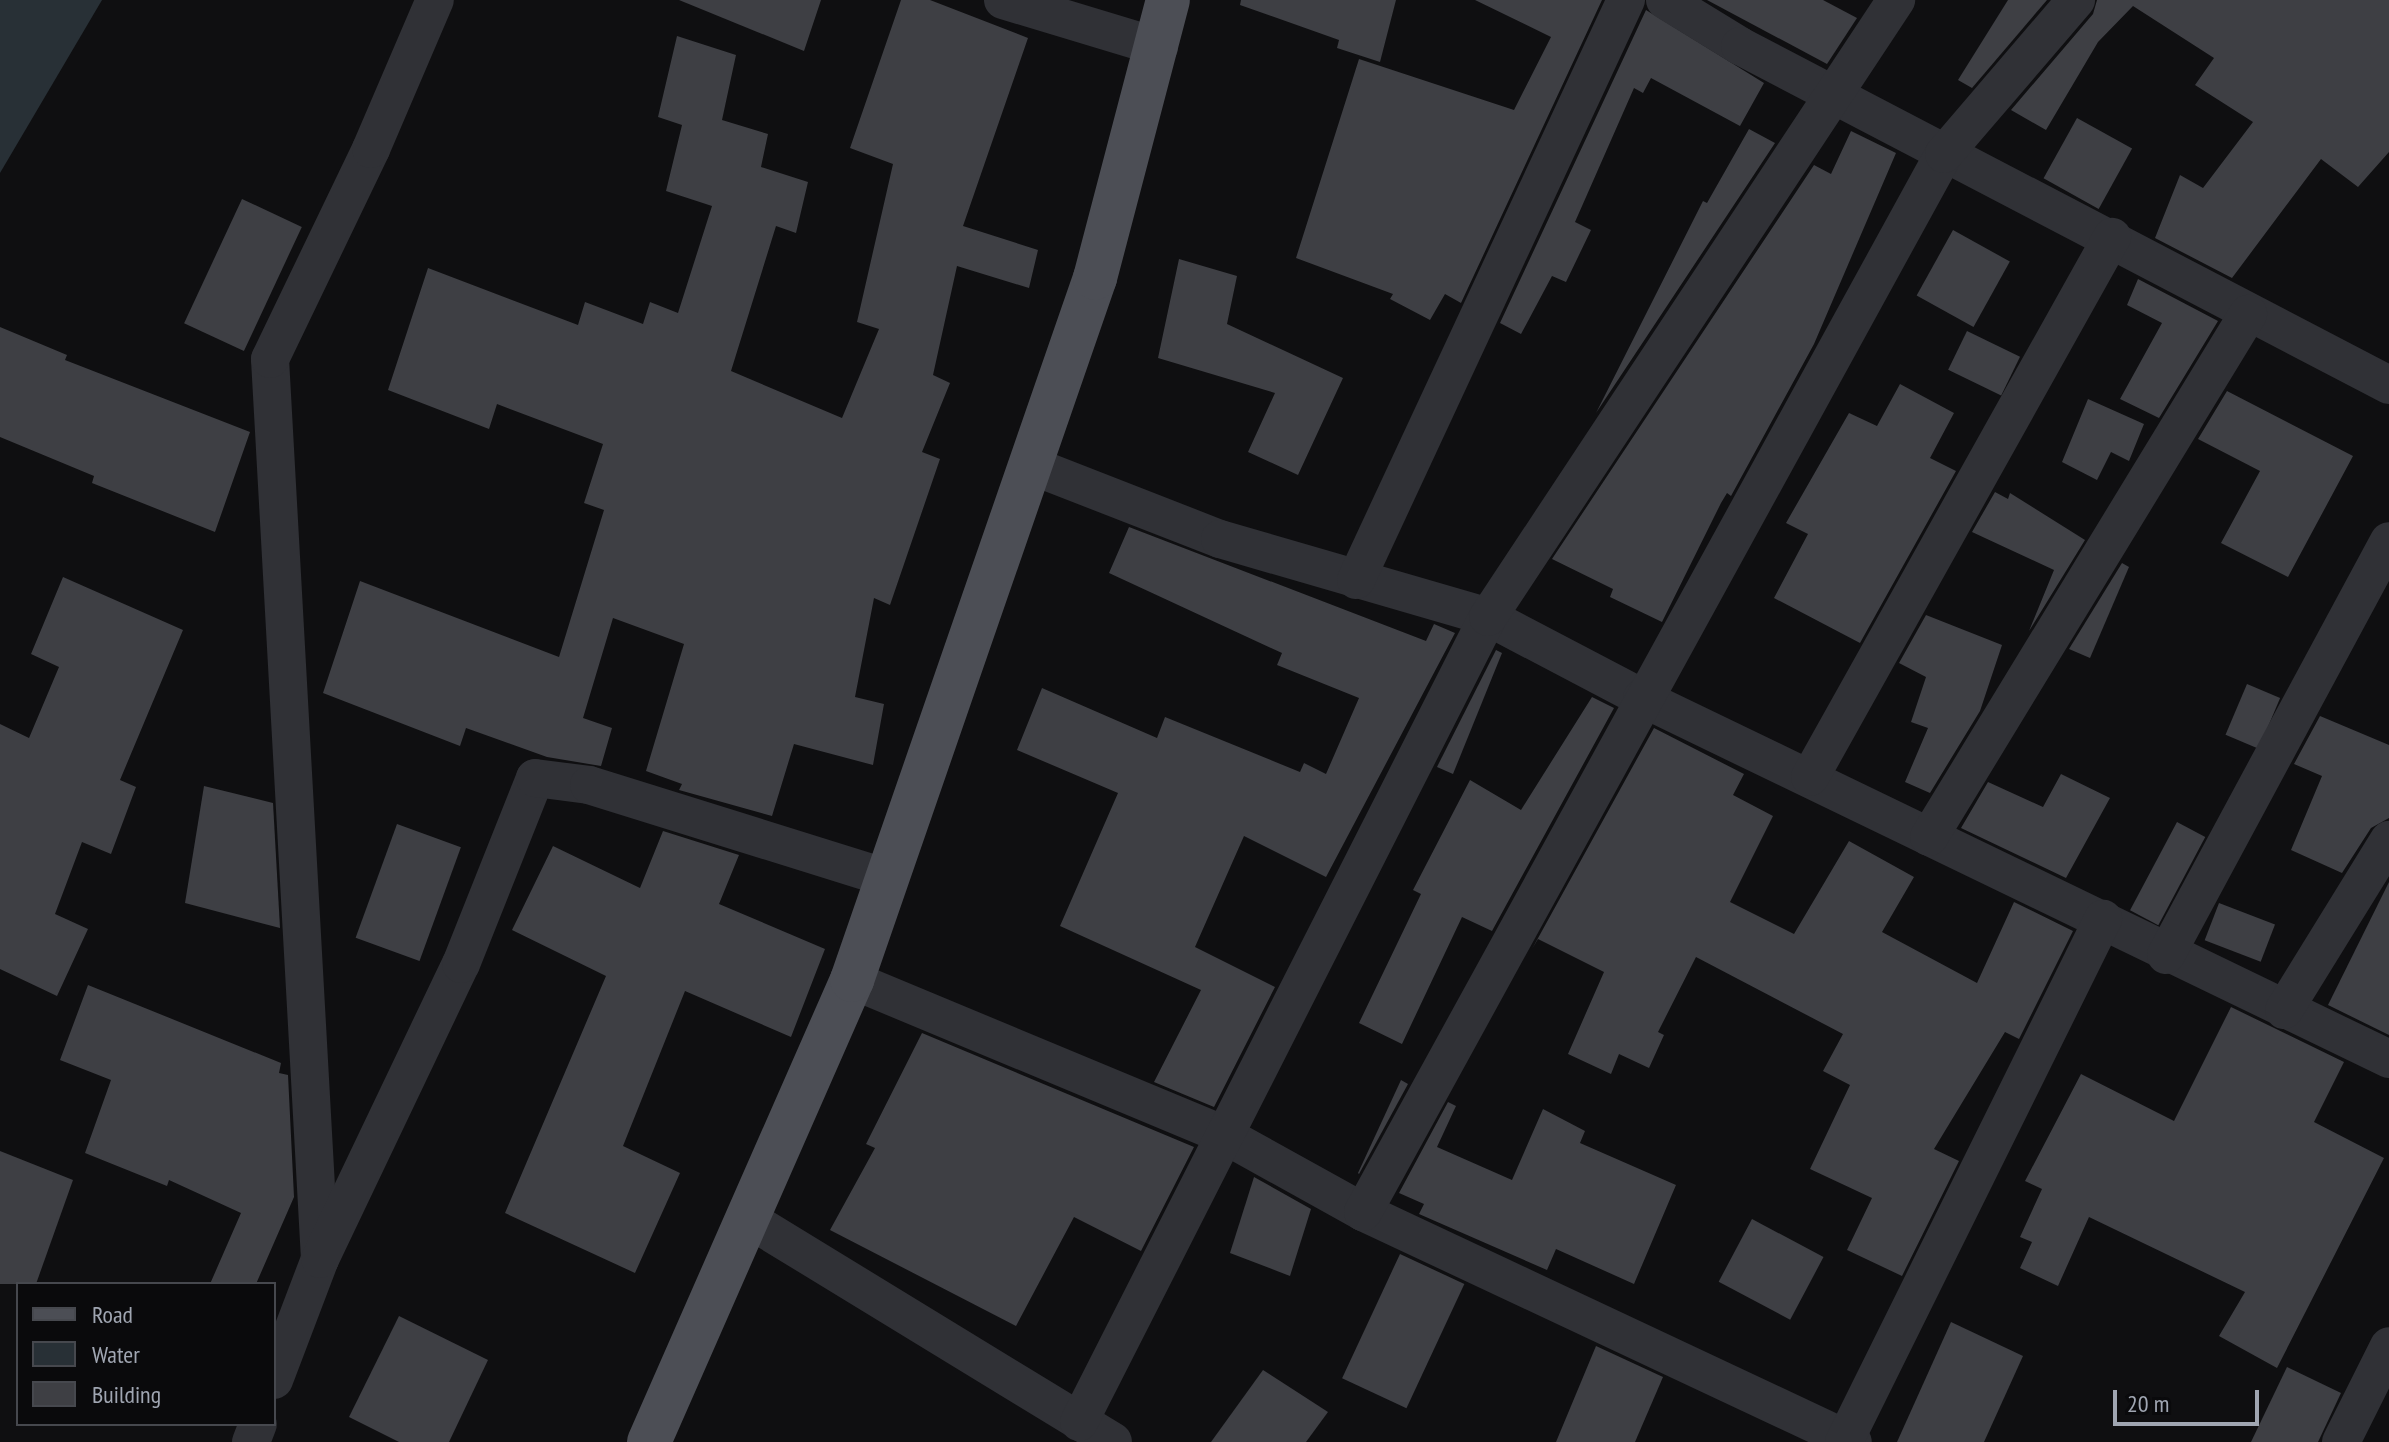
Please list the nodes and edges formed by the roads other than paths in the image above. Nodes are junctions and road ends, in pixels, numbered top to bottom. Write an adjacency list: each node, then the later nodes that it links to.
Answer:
1 (435, 0): 31 (street)
2 (1003, 0): 8 (street)
3 (1168, 0): 8 (main road)
4 (1626, 0): 16 (street)
5 (1665, 0): 9 (street)
6 (1896, 0): 9 (street)
7 (2076, 0): 10 (street)
8 (1159, 47): 14 (main road)
9 (1831, 92): 10 (street); 17 (street)
10 (1944, 154): 11 (street); 18 (street)
11 (2112, 237): 12 (street); 19 (street)
12 (2248, 314): 13 (street); 20 (street)
13 (2389, 385)
14 (1030, 465): 16 (street); 22 (main road)
15 (2389, 541): 24 (street)
16 (1356, 580): 17 (street)
17 (1488, 617): 18 (street); 28 (street)
18 (1642, 698): 19 (street); 29 (street)
19 (1810, 777): 20 (street)
20 (1929, 837): 23 (street)
21 (2389, 840): 26 (street)
22 (887, 878): 25 (main road); 31 (street)
23 (2103, 919): 24 (street); 35 (street)
24 (2166, 955): 26 (street)
25 (852, 980): 28 (street); 30 (main road)
26 (2284, 1010): 27 (street)
27 (2389, 1059)
28 (1226, 1136): 29 (street); 34 (street)
29 (1363, 1212): 35 (street)
30 (745, 1217): 34 (street); 36 (main road)
31 (320, 1259): 33 (street)
32 (2389, 1346): 38 (street)
33 (276, 1375)
34 (1079, 1422): 37 (street)
35 (1847, 1441)
36 (649, 1442)
37 (1113, 1442)
38 (2341, 1442)

